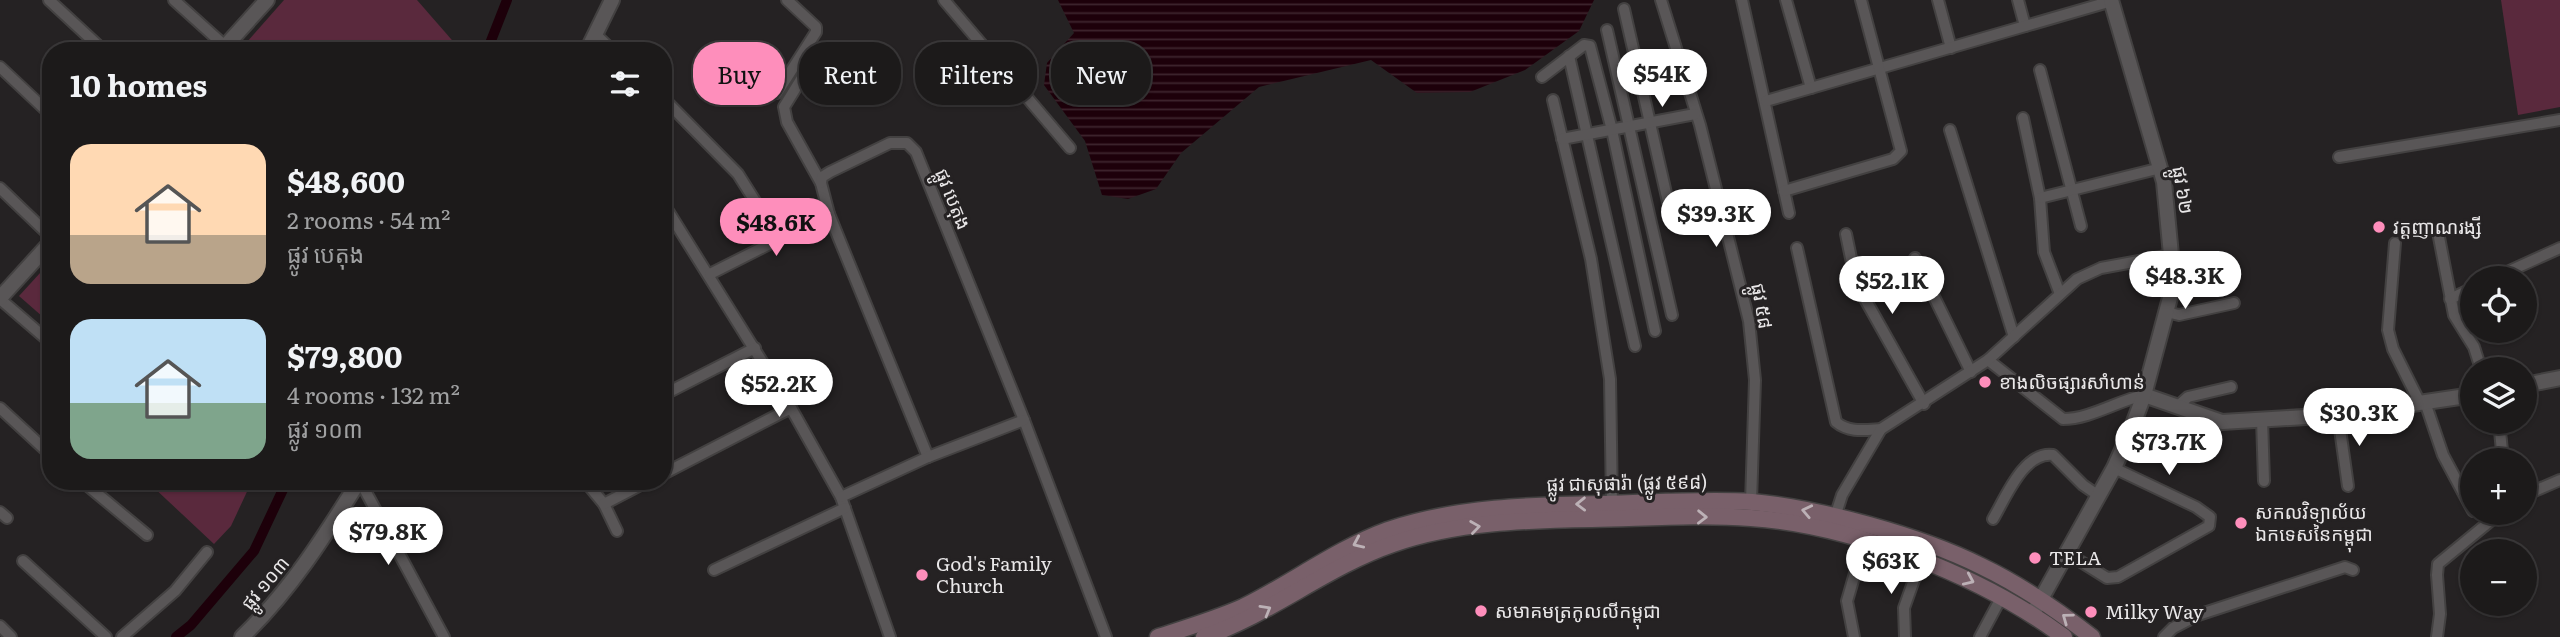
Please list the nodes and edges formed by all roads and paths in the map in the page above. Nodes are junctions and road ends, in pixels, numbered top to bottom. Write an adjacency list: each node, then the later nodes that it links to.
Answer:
1 (49, 0): 18 (street)
2 (174, 0): 19 (street)
3 (267, 0): 20 (street)
4 (612, 0): 17 (street)
5 (787, 0): 29 (street)
6 (944, 0): 45 (street)
7 (1661, 0): 36 (street, ផ្លូវ ៥៨)
8 (1742, 0): 33 (street)
9 (1786, 0): 31 (street)
10 (1861, 0): 26 (street)
11 (1938, 0): 23 (street)
12 (2018, 0): 15 (street)
13 (2111, 1): 15 (street); 47 (street, ផ្លូវ ៦២)
14 (1624, 9): 39 (street)
15 (2025, 26): 23 (street)
16 (1608, 30): 40 (street)
17 (596, 34): 21 (street); 22 (street)
18 (94, 42)
19 (216, 42)
20 (229, 42)
21 (592, 42)
22 (604, 42)
23 (1951, 48): 26 (street)
24 (1569, 56): 28 (street); 41 (street); 43 (street)
25 (0, 67): 34 (street)
26 (1880, 68): 31 (street); 51 (street)
27 (2040, 70): 50 (street)
28 (1542, 77)
29 (785, 80)
30 (799, 83): 48 (street)
31 (1811, 88): 33 (street)
32 (1553, 100): 44 (street)
33 (1766, 101): 51 (street)
34 (42, 107)
35 (672, 107): 61 (street)
36 (1695, 114): 39 (street); 118 (street, ផ្លូវ ៥៨)
37 (2023, 118): 52 (street)
38 (2560, 120): 46 (street)
39 (1649, 123): 40 (street); 55 (street)
40 (1628, 127): 41 (street); 70 (street)
41 (1612, 130): 43 (street); 71 (street)
42 (1950, 130): 81 (street)
43 (1587, 135): 44 (street); 82 (street)
44 (1562, 139): 120 (street)
45 (1070, 148)
46 (2339, 157)
47 (2161, 168): 50 (street); 66 (street, ផ្លូវ ៦២)
48 (821, 183): 54 (street); 100 (street, ផ្លូវ បេតុង)
49 (0, 188): 58 (street)
50 (2072, 190): 52 (street); 57 (street)
51 (1784, 191): 53 (street)
52 (2040, 198): 72 (street)
53 (1789, 213)
54 (829, 214): 61 (street); 103 (street)
55 (1671, 215)
56 (672, 217): 69 (street)
57 (2081, 226)
58 (42, 230)
59 (2438, 232): 75 (street)
60 (1846, 234): 94 (street)
61 (774, 242): 69 (street)
62 (2395, 243): 93 (street)
63 (2560, 247): 68 (street)
64 (1797, 248): 101 (street)
65 (42, 250): 74 (street)
66 (2171, 255): 72 (street); 77 (street, ផ្លូវ ៦២)
67 (1915, 258): 86 (street)
68 (2520, 266)
69 (710, 274): 83 (street)
70 (1664, 283): 71 (street); 78 (street)
71 (1646, 286): 79 (street)
72 (2060, 294): 81 (street)
73 (2460, 294): 75 (street)
74 (0, 299): 80 (street)
75 (2450, 299): 84 (street)
76 (2234, 303): 77 (street)
77 (2166, 312): 91 (street, ផ្លូវ ៦២)
78 (1672, 315)
79 (1655, 331)
80 (42, 335)
81 (2014, 337): 85 (street)
82 (1635, 346)
83 (755, 348): 90 (street); 97 (street)
84 (2477, 357)
85 (1988, 360): 86 (street); 91 (street)
86 (1971, 372): 94 (street)
87 (2560, 378): 88 (street)
88 (2537, 383)
89 (2231, 387): 95 (street)
90 (672, 390)
91 (2144, 395): 95 (street); 104 (street, ផ្លូវ ៦២)
92 (2460, 397): 93 (street)
93 (2423, 402): 98 (street); 109 (street)
94 (1924, 404): 101 (street)
95 (2179, 405): 99 (street)
96 (0, 408): 102 (street)
97 (791, 408): 105 (street); 117 (street)
98 (2338, 415): 99 (street); 108 (street)
99 (2262, 419): 107 (street)
100 (1024, 420): 103 (street); 144 (street, ផ្លូវ បេតុង)
101 (1881, 429): 121 (street)
102 (42, 447)
103 (928, 457): 117 (street)
104 (2114, 468): 116 (street, ផ្លូវ ៦២); 128 (street)
105 (672, 469)
106 (2560, 480): 115 (street)
107 (2264, 481)
108 (2348, 486)
109 (2460, 487)
110 (93, 490): 125 (street)
111 (353, 490): 137 (street, ផ្លូវ ១០៣)
112 (364, 490): 142 (street)
113 (592, 490): 119 (street)
114 (631, 490): 119 (street)
115 (2537, 490)
116 (2099, 496): 122 (street); 128 (street, ផ្លូវ ៦២)
117 (843, 502): 131 (street); 143 (street)
118 (1751, 502): 120 (main road, ផ្លូវ ជាសុផារ៉ា (ផ្លូវ ៥៩៨)); 121 (main road, ផ្លូវ ជាសុផារ៉ា (ផ្លូវ ៥៩៨), one-way to 118)
119 (604, 504): 124 (street)
120 (1612, 504): 145 (main road, ផ្លូវ ជាសុផារ៉ា (ផ្លូវ ៥៩៨), one-way to 145)
121 (1835, 517): 134 (main road, ផ្លូវ ជាសុផារ៉ា (ផ្លូវ ៥៩៨))
122 (1993, 519)
123 (2484, 525): 152 (street)
124 (617, 531)
125 (147, 535)
126 (1864, 542): 129 (main road, ផ្លូវ ជាសុផារ៉ា (ផ្លូវ ៥៩៨)); 146 (main road, ផ្លូវ ជាសុផារ៉ា (ផ្លូវ ៥៩៨), one-way to 126); 147 (street)
127 (207, 552): 141 (street)
128 (2067, 554): 134 (street, ផ្លូវ ៦២)
129 (1921, 560): 133 (main road, ផ្លូវ ជាសុផារ៉ា (ផ្លូវ ៥៩៨), one-way to 133); 148 (street)
130 (23, 561): 140 (street)
131 (714, 570)
132 (2353, 570): 151 (street)
133 (2002, 597): 135 (main road, ផ្លូវ ជាសុផារ៉ា (ផ្លូវ ៥៩៨)); 149 (street)
134 (2041, 600): 135 (street, ផ្លូវ ៦២); 150 (main road, ផ្លូវ ជាសុផារ៉ា (ផ្លូវ ៥៩៨), one-way to 134)
135 (2032, 614): 138 (main road, ផ្លូវ ជាសុផារ៉ា (ផ្លូវ ៥៩៨))
136 (0, 626): 139 (street)
137 (251, 634)
138 (2062, 636)
139 (11, 637)
140 (106, 637)
141 (122, 637)
142 (444, 637)
143 (890, 637)
144 (1106, 637)
145 (1158, 637)
146 (1204, 637)
147 (1854, 637)
148 (1905, 637)
149 (1980, 637)
150 (2092, 637)
151 (2164, 637)
152 (2437, 637)

